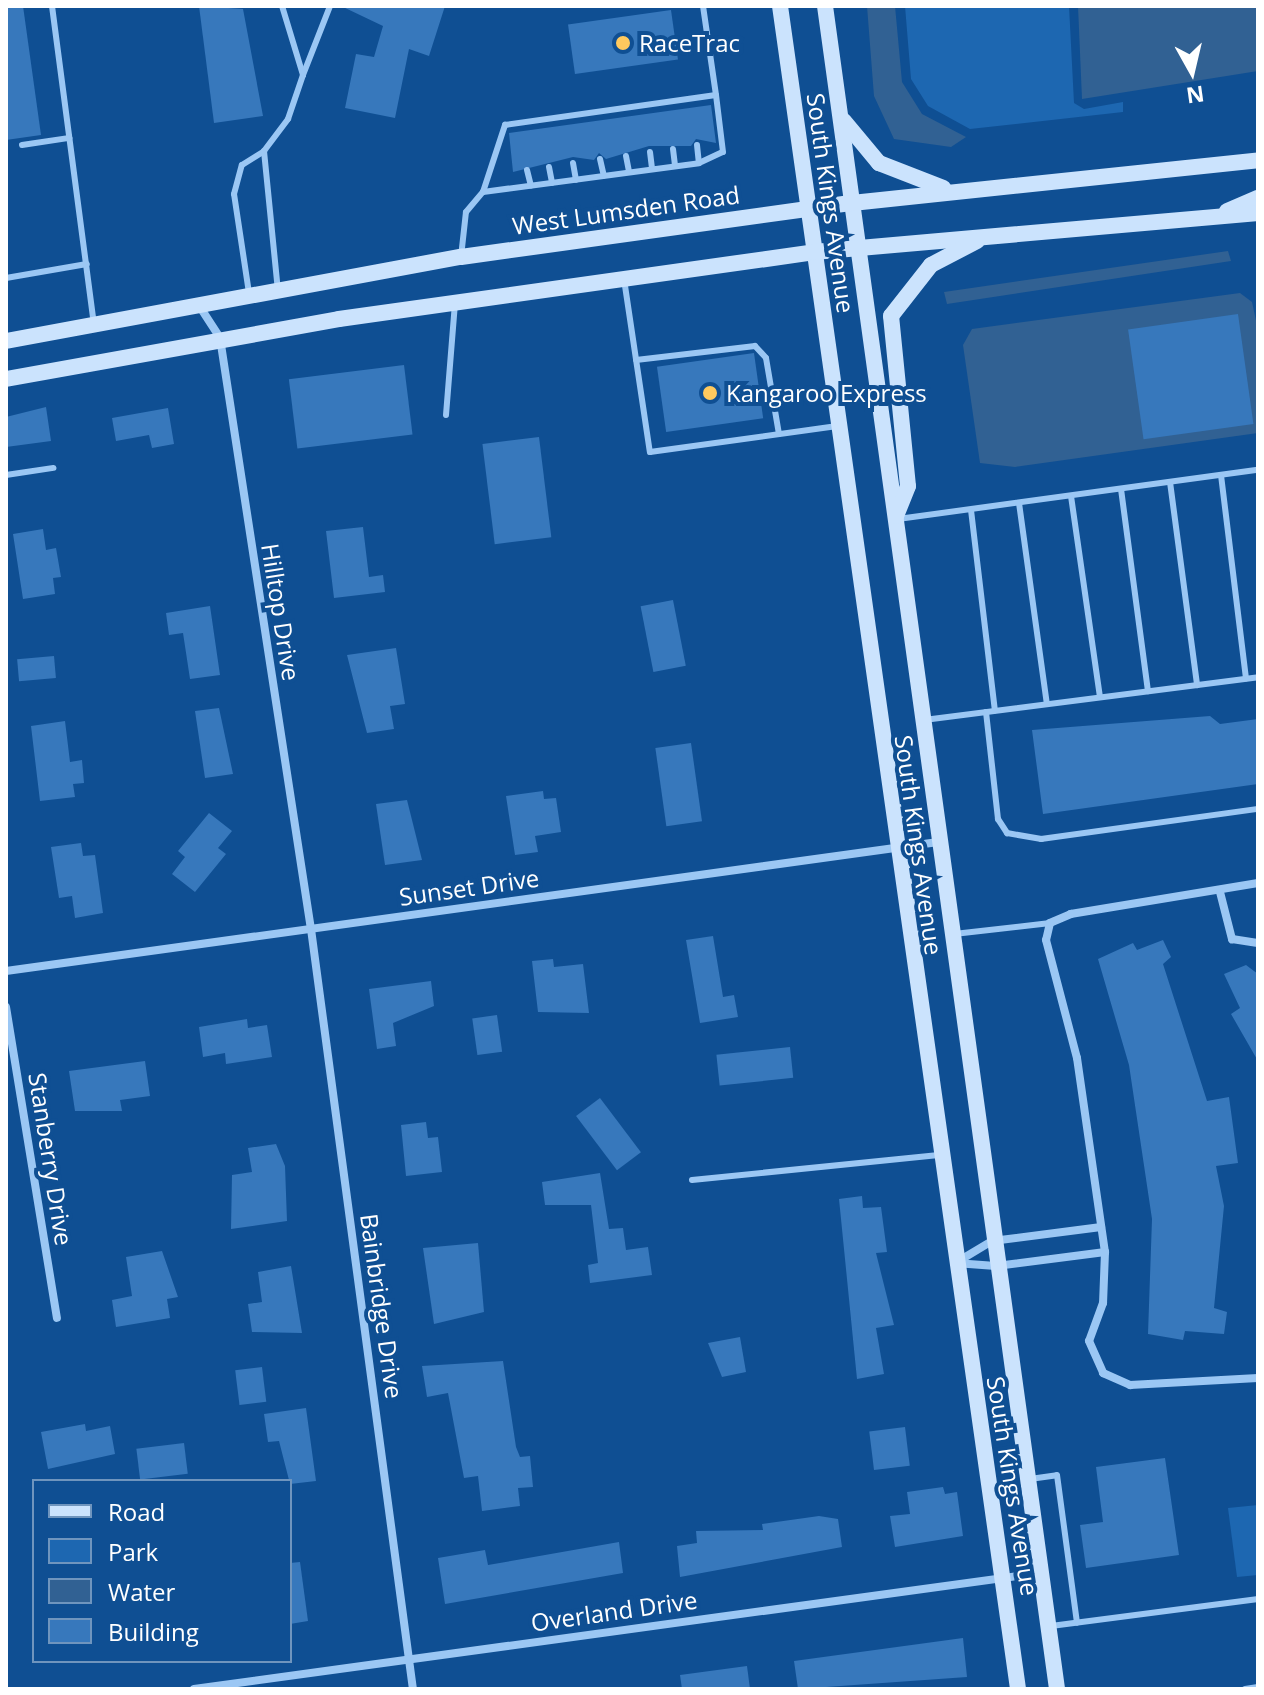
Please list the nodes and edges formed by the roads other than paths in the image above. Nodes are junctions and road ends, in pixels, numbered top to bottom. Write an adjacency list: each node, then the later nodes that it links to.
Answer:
1 (52, 6): 26 (lane)
2 (282, 6): 7 (lane)
3 (330, 6): 7 (lane)
4 (703, 6): 8 (lane)
5 (780, 6): 50 (main road, South Kings Avenue)
6 (825, 6): 17 (main road, South Kings Avenue)
7 (303, 75): 30 (lane)
8 (716, 95): 9 (lane); 36 (lane)
9 (690, 98): 10 (lane); 12 (lane)
10 (666, 102): 11 (lane); 14 (lane)
11 (643, 105): 13 (lane); 16 (lane)
12 (691, 107)
13 (619, 108): 15 (lane); 19 (lane)
14 (667, 111)
15 (591, 112): 18 (lane); 21 (lane)
16 (644, 114)
17 (840, 115): 46 (main road); 49 (main road, South Kings Avenue)
18 (563, 116): 20 (lane); 23 (lane)
19 (620, 118)
20 (541, 120): 22 (lane); 24 (lane)
21 (593, 121)
22 (519, 123): 25 (lane); 47 (lane)
23 (565, 125)
24 (542, 129)
25 (521, 132)
26 (69, 138): 27 (lane); 57 (lane)
27 (22, 145)
28 (697, 145): 36 (lane)
29 (673, 149): 37 (lane)
30 (264, 151): 60 (lane); 61 (lane)
31 (650, 152): 39 (lane)
32 (626, 156): 41 (lane)
33 (600, 159): 42 (lane)
34 (1258, 160): 46 (main road, West Lumsden Road)
35 (573, 163): 43 (lane)
36 (699, 163): 37 (lane)
37 (675, 166): 39 (lane)
38 (549, 167): 44 (lane)
39 (652, 169): 41 (lane)
40 (527, 170): 45 (lane)
41 (629, 172): 42 (lane)
42 (604, 176): 43 (lane)
43 (576, 180): 44 (lane)
44 (552, 183): 45 (lane)
45 (531, 186): 47 (lane)
46 (960, 191): 49 (main road, West Lumsden Road)
47 (483, 192): 56 (lane)
48 (1258, 198): 52 (main road)
49 (852, 203): 50 (main road, West Lumsden Road); 54 (main road, South Kings Avenue)
50 (807, 209): 55 (main road, South Kings Avenue); 56 (main road, West Lumsden Road)
51 (1258, 213): 52 (main road)
52 (1211, 217): 53 (main road)
53 (994, 235): 54 (main road); 81 (main road)
54 (858, 247): 55 (main road); 81 (main road, South Kings Avenue)
55 (814, 252): 59 (main road); 70 (main road, South Kings Avenue)
56 (461, 257): 60 (main road, West Lumsden Road)
57 (87, 264): 58 (lane); 64 (lane)
58 (6, 278)
59 (624, 279): 62 (main road); 67 (lane)
60 (278, 291): 61 (main road, West Lumsden Road)
61 (250, 297): 63 (main road, West Lumsden Road)
62 (455, 303): 65 (main road); 69 (lane)
63 (200, 307): 64 (main road, West Lumsden Road); 65 (street, Hilltop Drive)
64 (95, 326): 66 (main road, West Lumsden Road)
65 (220, 338): 68 (main road); 97 (street, Hilltop Drive)
66 (6, 341)
67 (636, 360): 71 (lane); 71 (lane)
68 (6, 379)
69 (446, 415)
70 (837, 426): 71 (lane); 93 (main road, South Kings Avenue)
71 (779, 434)
72 (53, 468): 74 (lane)
73 (1258, 470): 75 (lane)
74 (6, 475)
75 (1221, 475): 76 (lane); 83 (lane)
76 (1170, 482): 77 (lane); 84 (lane)
77 (1121, 489): 78 (lane); 85 (lane)
78 (1071, 496): 79 (lane); 86 (lane)
79 (1019, 503): 80 (lane); 87 (lane)
80 (971, 510): 81 (lane); 88 (lane)
81 (895, 520): 90 (main road, South Kings Avenue)
82 (1258, 677): 83 (lane)
83 (1246, 678): 84 (lane)
84 (1197, 685): 85 (lane)
85 (1148, 691): 86 (lane)
86 (1100, 697): 87 (lane)
87 (1047, 704): 88 (lane)
88 (995, 711): 89 (lane)
89 (986, 712): 90 (lane); 91 (lane)
90 (922, 720): 92 (main road, South Kings Avenue)
91 (1258, 809)
92 (938, 842): 93 (street, Sunset Drive); 98 (main road, South Kings Avenue)
93 (895, 848): 97 (street, Sunset Drive); 102 (main road, South Kings Avenue)
94 (1258, 883): 95 (street)
95 (1220, 892): 96 (street); 99 (street)
96 (1050, 923): 98 (lane); 104 (street)
97 (311, 929): 100 (street, Sunset Drive); 117 (street, Bainbridge Drive)
98 (950, 934): 105 (main road, South Kings Avenue)
99 (1258, 943)
100 (6, 971)
101 (6, 1007): 109 (street, Stanberry Drive)
102 (939, 1155): 103 (lane); 107 (main road, South Kings Avenue)
103 (692, 1180)
104 (1101, 1227): 105 (street); 106 (street)
105 (992, 1241): 107 (street); 108 (main road, South Kings Avenue)
106 (1105, 1252): 108 (street); 110 (street)
107 (955, 1263): 108 (street); 113 (main road, South Kings Avenue)
108 (996, 1266): 111 (main road, South Kings Avenue)
109 (57, 1318)
110 (1258, 1378)
111 (1027, 1479): 112 (main road, South Kings Avenue); 115 (lane)
112 (1040, 1573): 113 (street, Overland Drive); 116 (main road, South Kings Avenue)
113 (1003, 1578): 117 (street, Overland Drive); 121 (main road, South Kings Avenue)
114 (1258, 1599): 115 (lane)
115 (1077, 1623): 116 (lane)
116 (1048, 1627): 122 (main road, South Kings Avenue)
117 (409, 1659): 119 (street, Overland Drive); 120 (street, Bainbridge Drive)
118 (1258, 1687): 123 (lane)
119 (194, 1689)
120 (413, 1689)
121 (1018, 1689)
122 (1057, 1689)
123 (1245, 1689)

